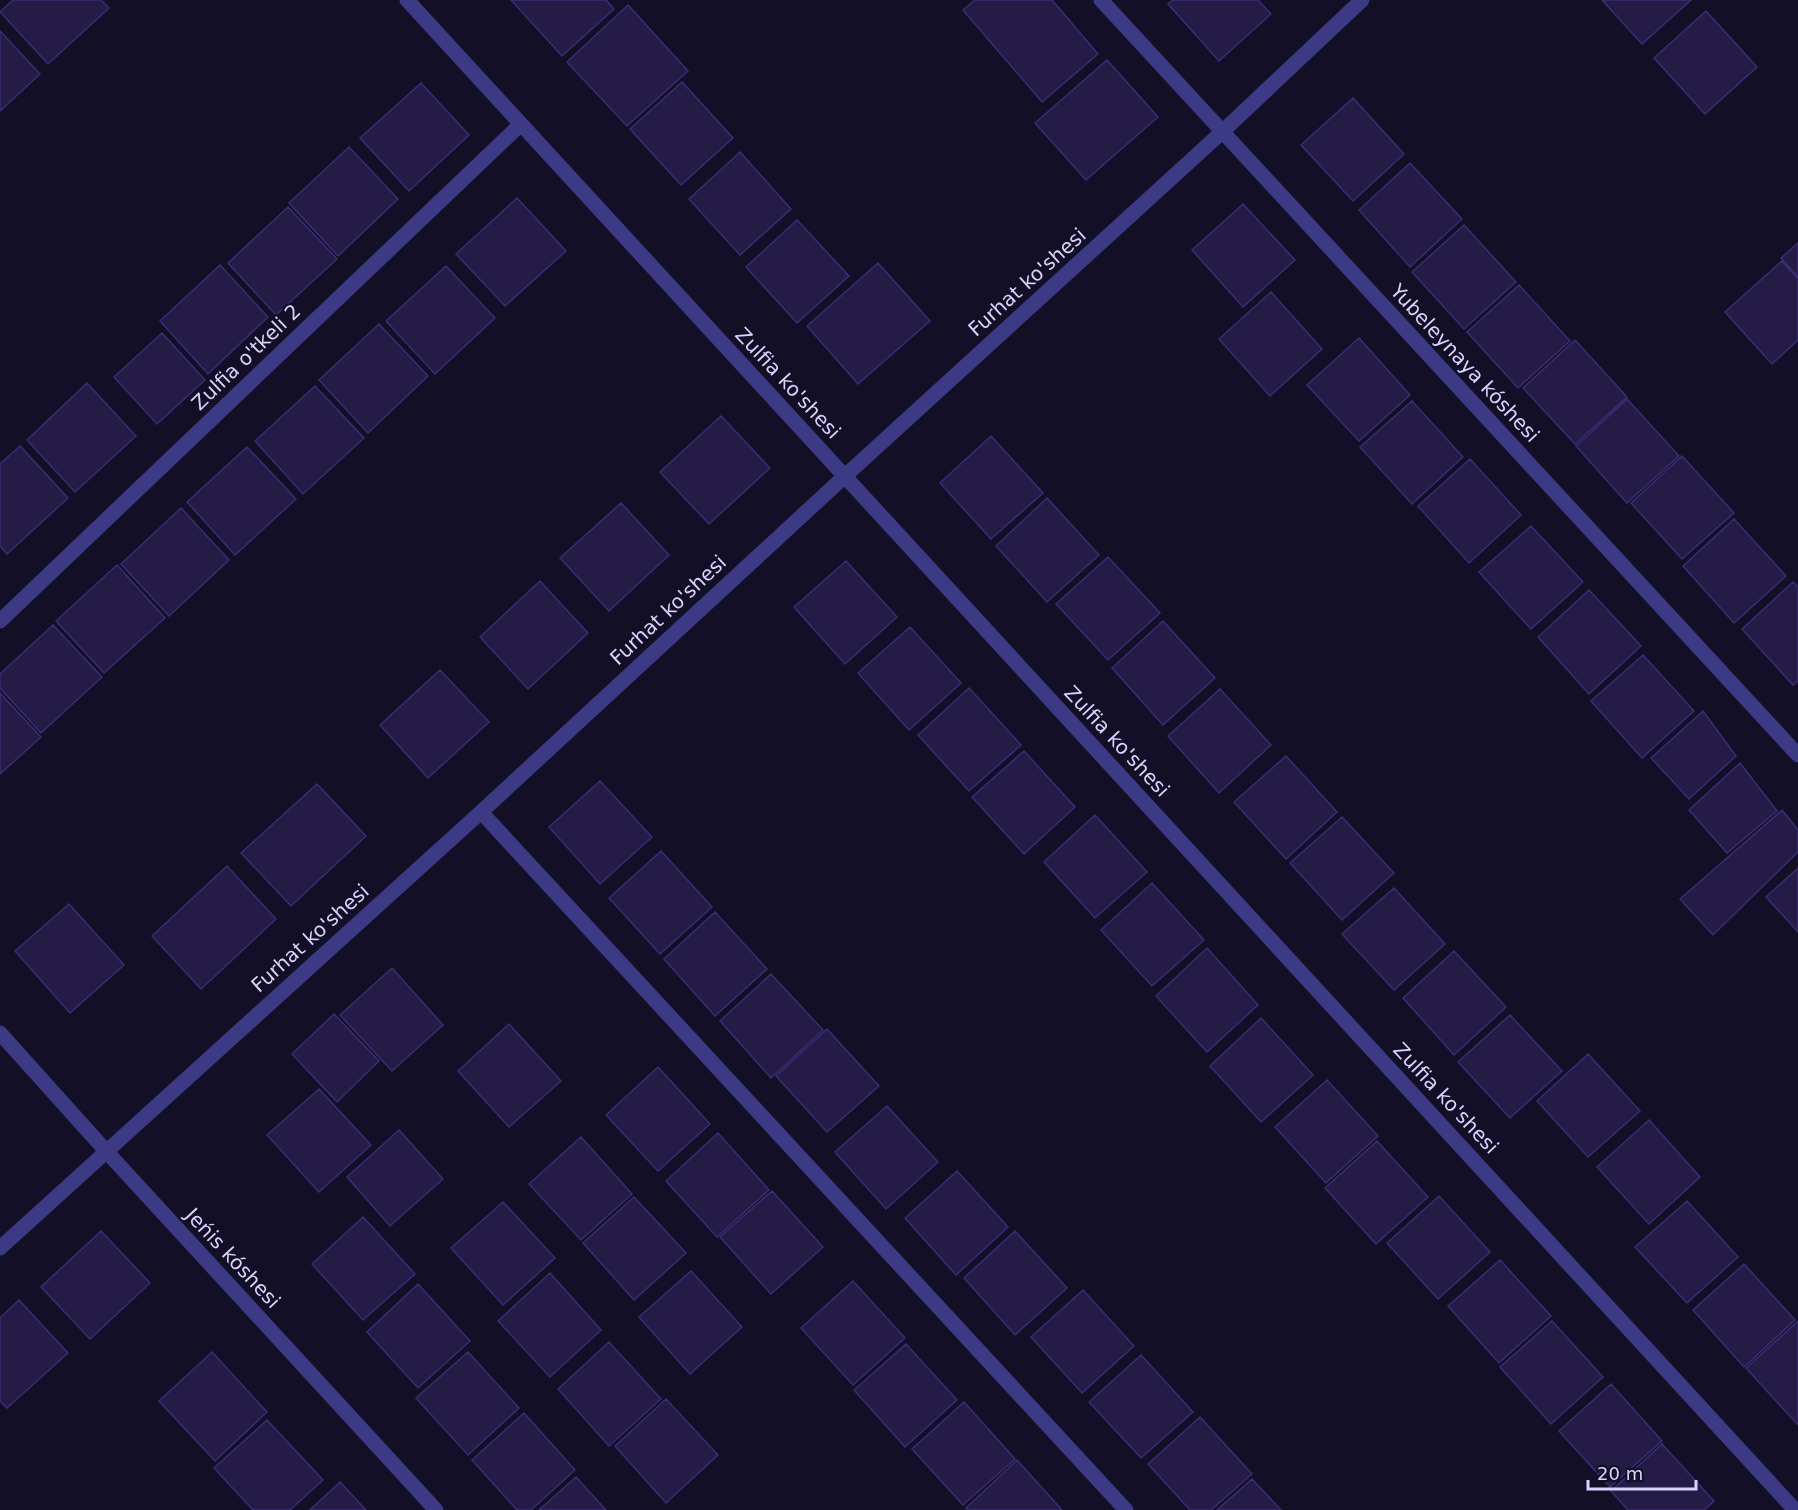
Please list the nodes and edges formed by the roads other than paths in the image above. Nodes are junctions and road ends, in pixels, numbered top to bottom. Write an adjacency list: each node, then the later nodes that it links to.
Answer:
1 (407, 0): 4 (street, Zulfia ko'shesi)
2 (1101, 0): 5 (street, Yubeleynaya kóshesi)
3 (1362, 0): 5 (street, Furhat ko'shesi)
4 (521, 124): 6 (street, Zulfia ko'shesi); 7 (street, Zulfia o'tkeli 2)
5 (1222, 132): 6 (street, Furhat ko'shesi); 8 (street, Yubeleynaya kóshesi)
6 (845, 476): 9 (street, Furhat ko'shesi); 15 (street, Zulfia ko'shesi)
7 (0, 621)
8 (1798, 755)
9 (481, 812): 11 (street, Furhat ko'shesi); 14 (street)
10 (0, 1032): 11 (street, Jeńis kóshesi)
11 (106, 1151): 12 (street, Furhat ko'shesi); 13 (street, Jeńis kóshesi)
12 (0, 1248)
13 (436, 1510)
14 (1126, 1510)
15 (1796, 1510)

